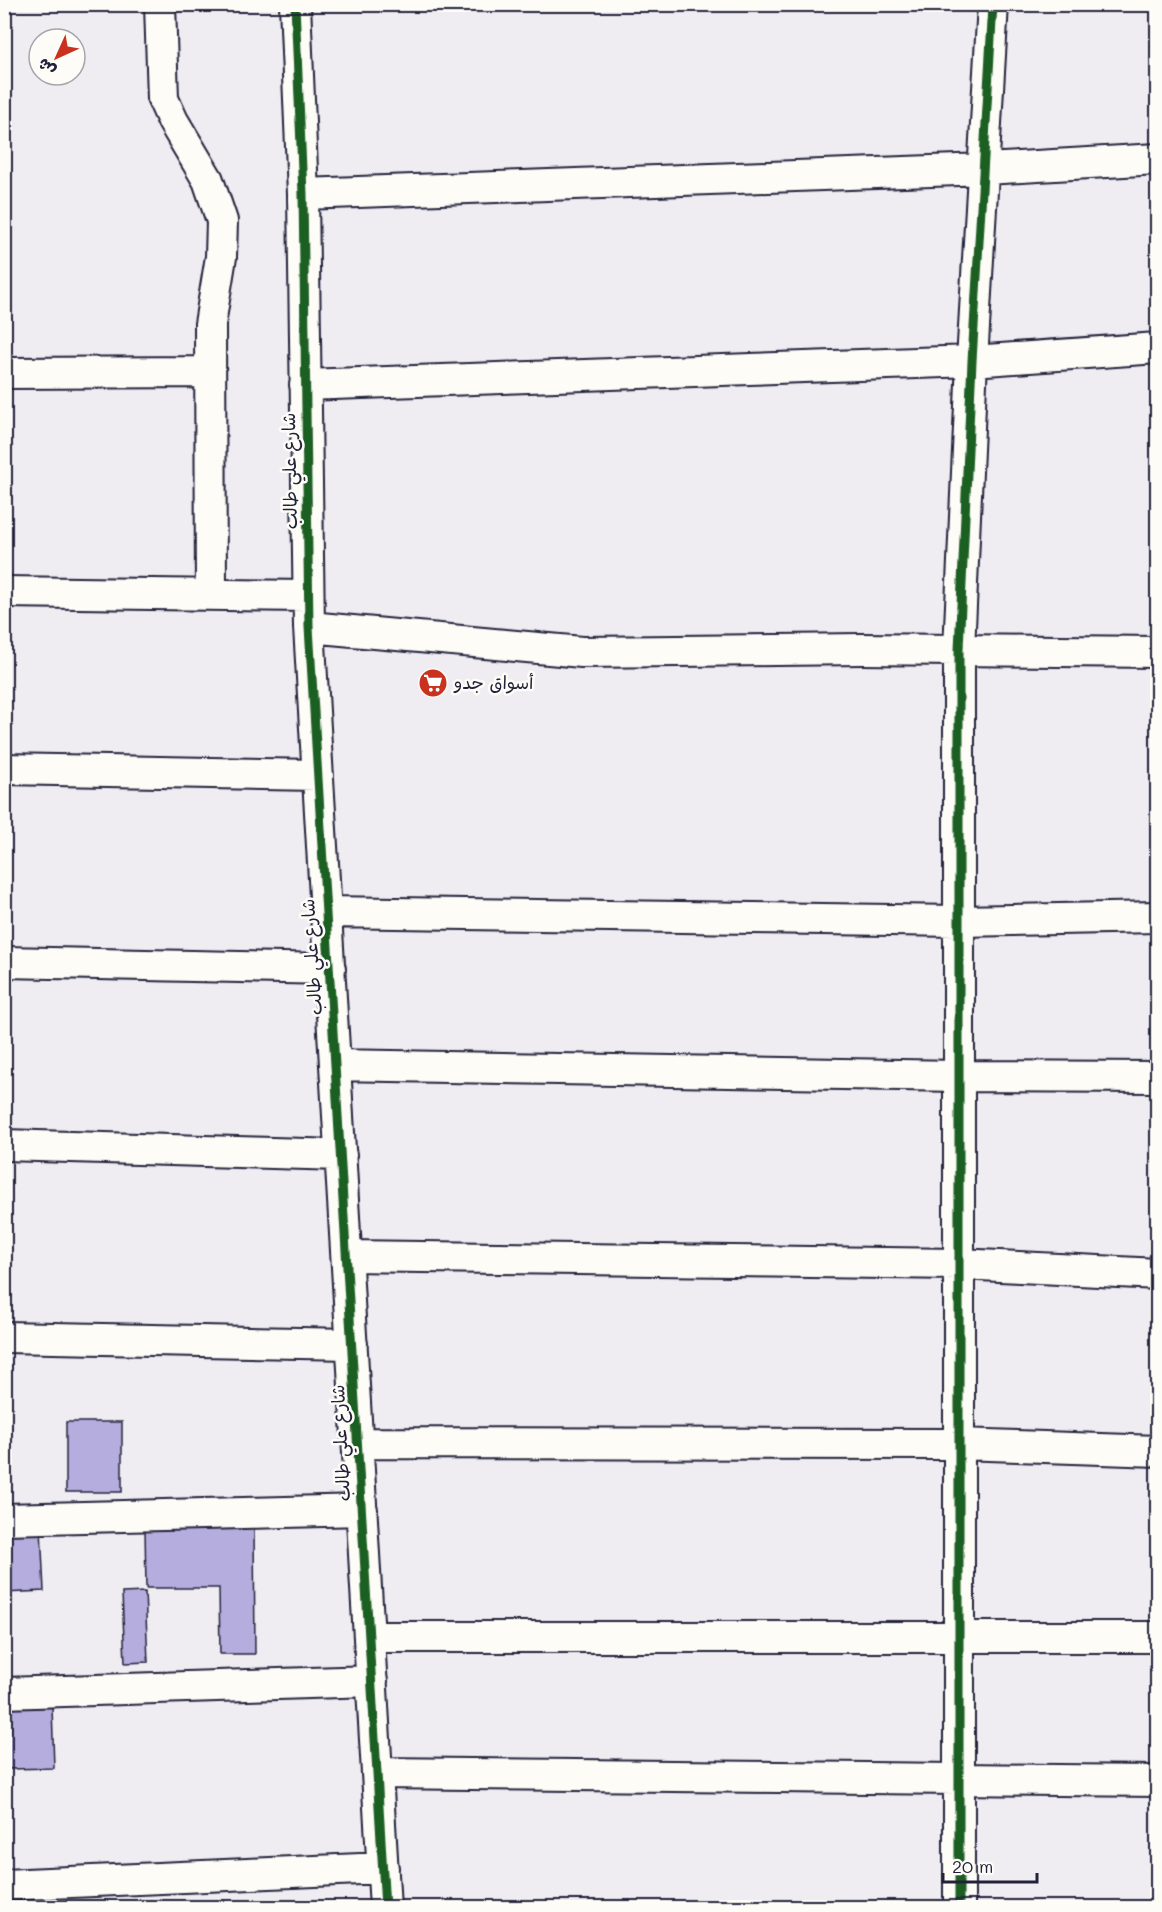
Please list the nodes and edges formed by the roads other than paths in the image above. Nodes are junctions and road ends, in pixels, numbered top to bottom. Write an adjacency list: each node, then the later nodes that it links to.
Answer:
1 (160, 4): 9 (street)
2 (294, 4): 6 (street, شارع علي طالب)
3 (993, 4): 5 (street)
4 (1158, 159): 5 (street)
5 (985, 169): 6 (street); 8 (street)
6 (303, 194): 11 (street, شارع علي طالب)
7 (1158, 348): 8 (street)
8 (972, 361): 11 (street); 16 (street)
9 (210, 372): 10 (street); 13 (street)
10 (4, 373)
11 (305, 384): 14 (street, شارع علي طالب)
12 (4, 592): 13 (street)
13 (211, 594): 14 (street)
14 (309, 596): 15 (street, شارع علي طالب)
15 (309, 627): 16 (street); 19 (street, شارع علي طالب)
16 (958, 650): 17 (street); 22 (street)
17 (1158, 652)
18 (4, 769): 19 (street)
19 (318, 775): 20 (street, شارع علي طالب)
20 (326, 912): 22 (street); 24 (street, شارع علي طالب)
21 (1158, 917): 22 (street)
22 (959, 921): 26 (street)
23 (4, 962): 24 (street)
24 (330, 969): 25 (street, شارع علي طالب)
25 (335, 1065): 26 (street); 29 (street, شارع علي طالب)
26 (959, 1076): 27 (street); 31 (street)
27 (1158, 1077)
28 (4, 1144): 29 (street)
29 (341, 1155): 30 (street, شارع علي طالب)
30 (346, 1256): 31 (street); 34 (street, شارع علي طالب)
31 (959, 1264): 32 (street); 36 (street)
32 (1158, 1274)
33 (4, 1337): 34 (street)
34 (352, 1344): 35 (street, شارع علي طالب)
35 (358, 1443): 36 (street); 38 (street, شارع علي طالب)
36 (959, 1444): 37 (street); 41 (street)
37 (1158, 1451)
38 (362, 1510): 39 (street); 40 (street, شارع علي طالب)
39 (4, 1519)
40 (369, 1637): 41 (street); 43 (street, شارع علي طالب)
41 (959, 1637): 42 (street); 46 (street)
42 (1158, 1637)
43 (372, 1681): 44 (street); 45 (street, شارع علي طالب)
44 (4, 1694)
45 (378, 1773): 46 (street); 48 (street, شارع علي طالب)
46 (959, 1780): 47 (street); 51 (street)
47 (1158, 1781)
48 (383, 1868): 49 (street); 50 (street, شارع علي طالب)
49 (4, 1885)
50 (385, 1908)
51 (959, 1908)

